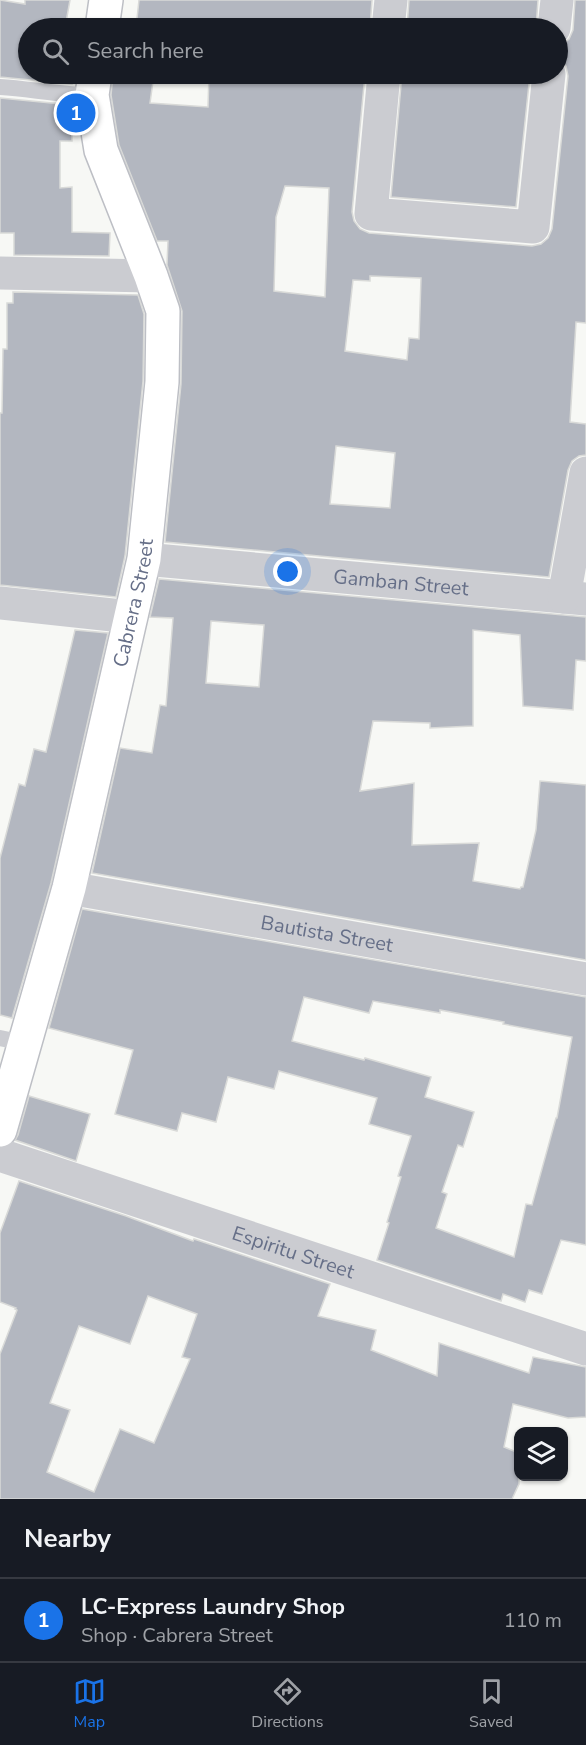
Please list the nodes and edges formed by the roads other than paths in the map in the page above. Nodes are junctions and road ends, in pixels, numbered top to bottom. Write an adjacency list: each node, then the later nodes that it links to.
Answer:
1 (106, 0): 4 (street)
2 (391, 0): 5 (street)
3 (557, 0): 6 (street)
4 (103, 18)
5 (389, 18)
6 (555, 18)
7 (94, 84): 10 (lane); 12 (street, Cabrera Street)
8 (383, 84): 9 (street)
9 (548, 84)
10 (0, 87)
11 (0, 273): 12 (street)
12 (151, 276): 14 (street, Cabrera Street)
13 (586, 473): 15 (street)
14 (144, 559): 15 (street, Gamban Street); 17 (street, Cabrera Street)
15 (575, 598)
16 (0, 603): 17 (street)
17 (131, 616): 18 (street, Cabrera Street)
18 (69, 888): 19 (street, Bautista Street); 20 (street, Cabrera Street)
19 (586, 979)
20 (12, 1041): 21 (street, Cabrera Street)
21 (0, 1130)
22 (0, 1155): 23 (street, Espiritu Street)
23 (586, 1349)

